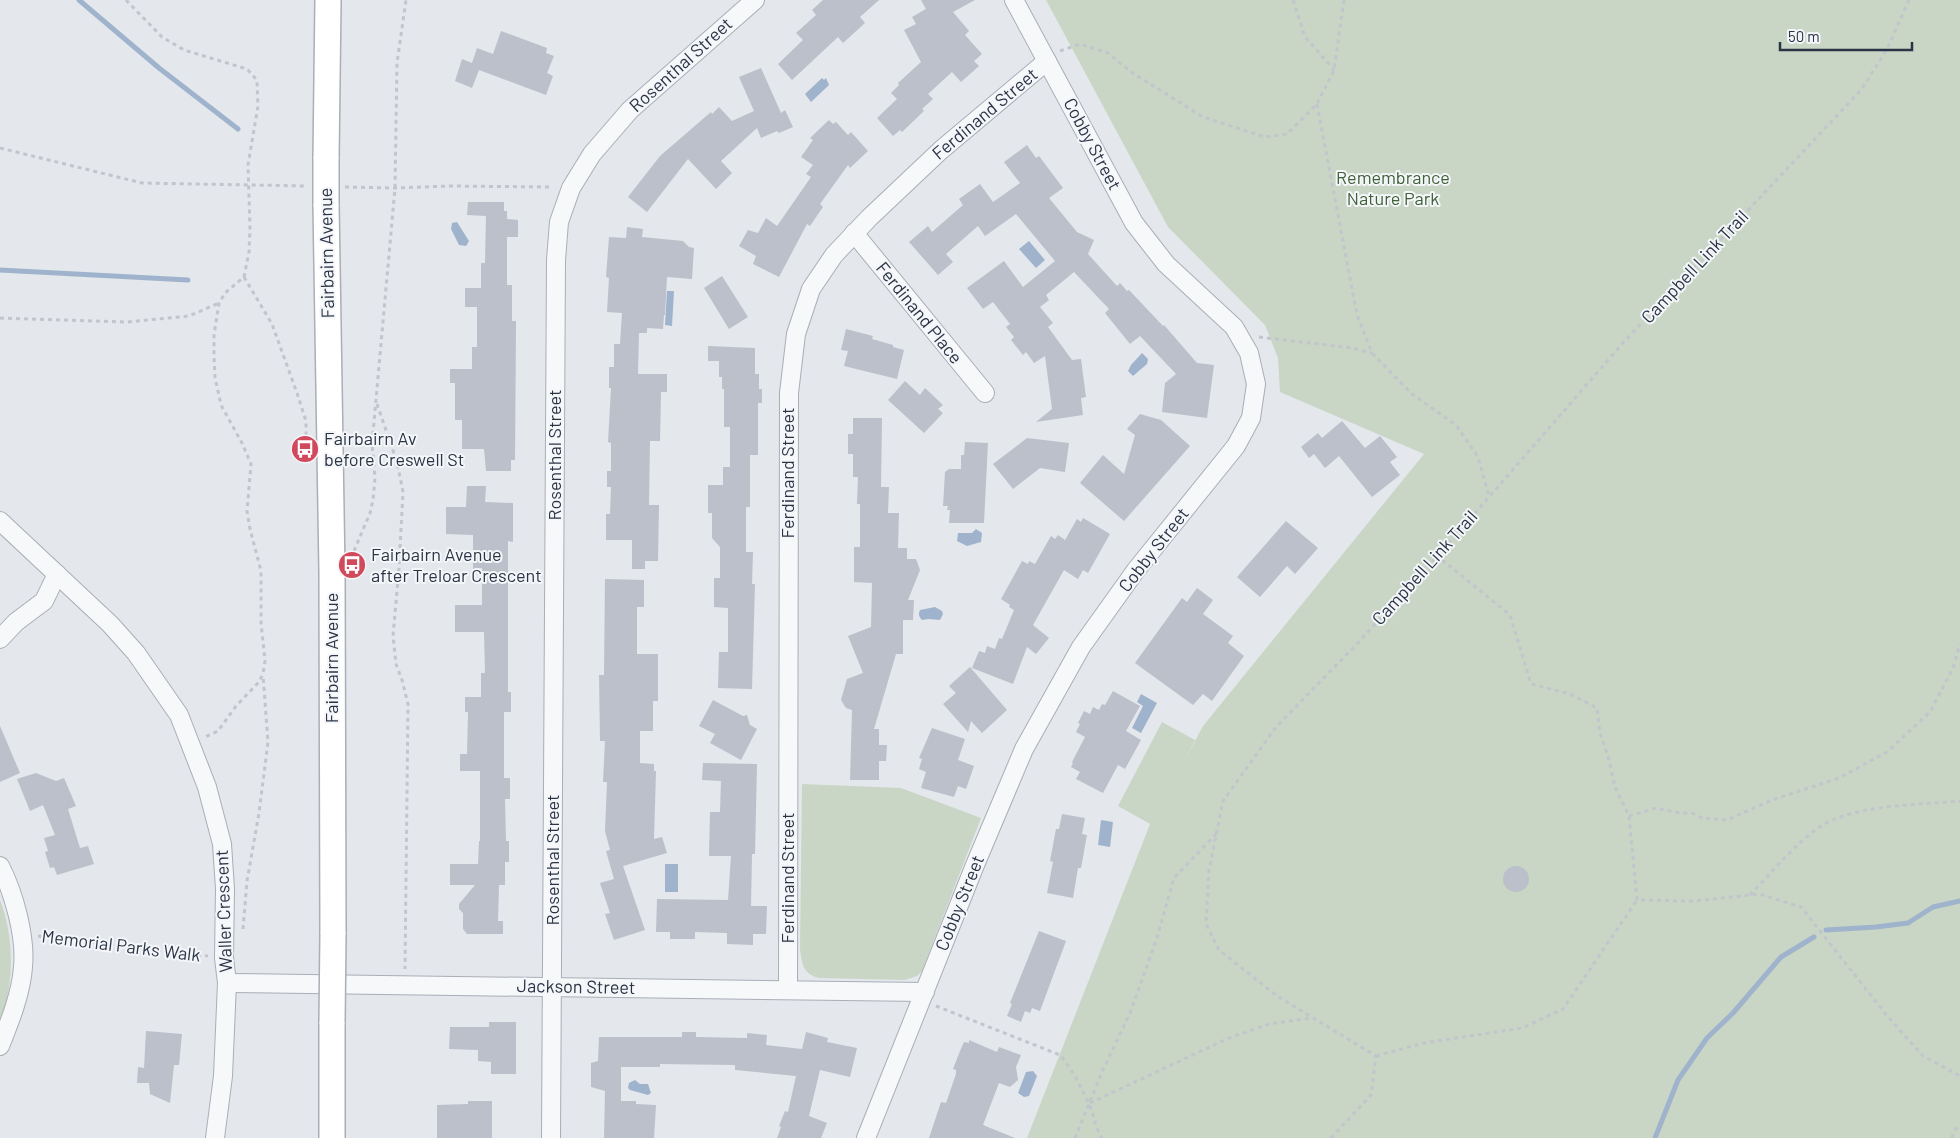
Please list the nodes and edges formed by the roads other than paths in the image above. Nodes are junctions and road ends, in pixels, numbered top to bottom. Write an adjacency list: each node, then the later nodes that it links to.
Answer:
1 (320, 0): 6 (main road, Fairbairn Avenue)
2 (328, 0): 6 (main road, Fairbairn Avenue)
3 (755, 0): 14 (street, Rosenthal Street)
4 (1014, 0): 5 (street, Cobby Street)
5 (1047, 61): 7 (street, Ferdinand Street); 16 (street, Cobby Street)
6 (327, 88): 19 (main road, Fairbairn Avenue, bridge)
7 (854, 233): 8 (street, Ferdinand Place); 15 (street, Ferdinand Street)
8 (985, 393)
9 (0, 521): 10 (street, Waller Crescent)
10 (57, 574): 11 (street); 13 (street, Waller Crescent)
11 (0, 639)
12 (0, 866): 17 (street)
13 (226, 983): 14 (street, Jackson Street); 18 (street, Waller Crescent)
14 (552, 986): 15 (street, Jackson Street); 20 (street, Rosenthal Street)
15 (788, 990): 16 (street, Jackson Street)
16 (923, 996): 21 (street, Cobby Street)
17 (0, 1046)
18 (215, 1138)
19 (332, 1138)
20 (551, 1138)
21 (866, 1138)

